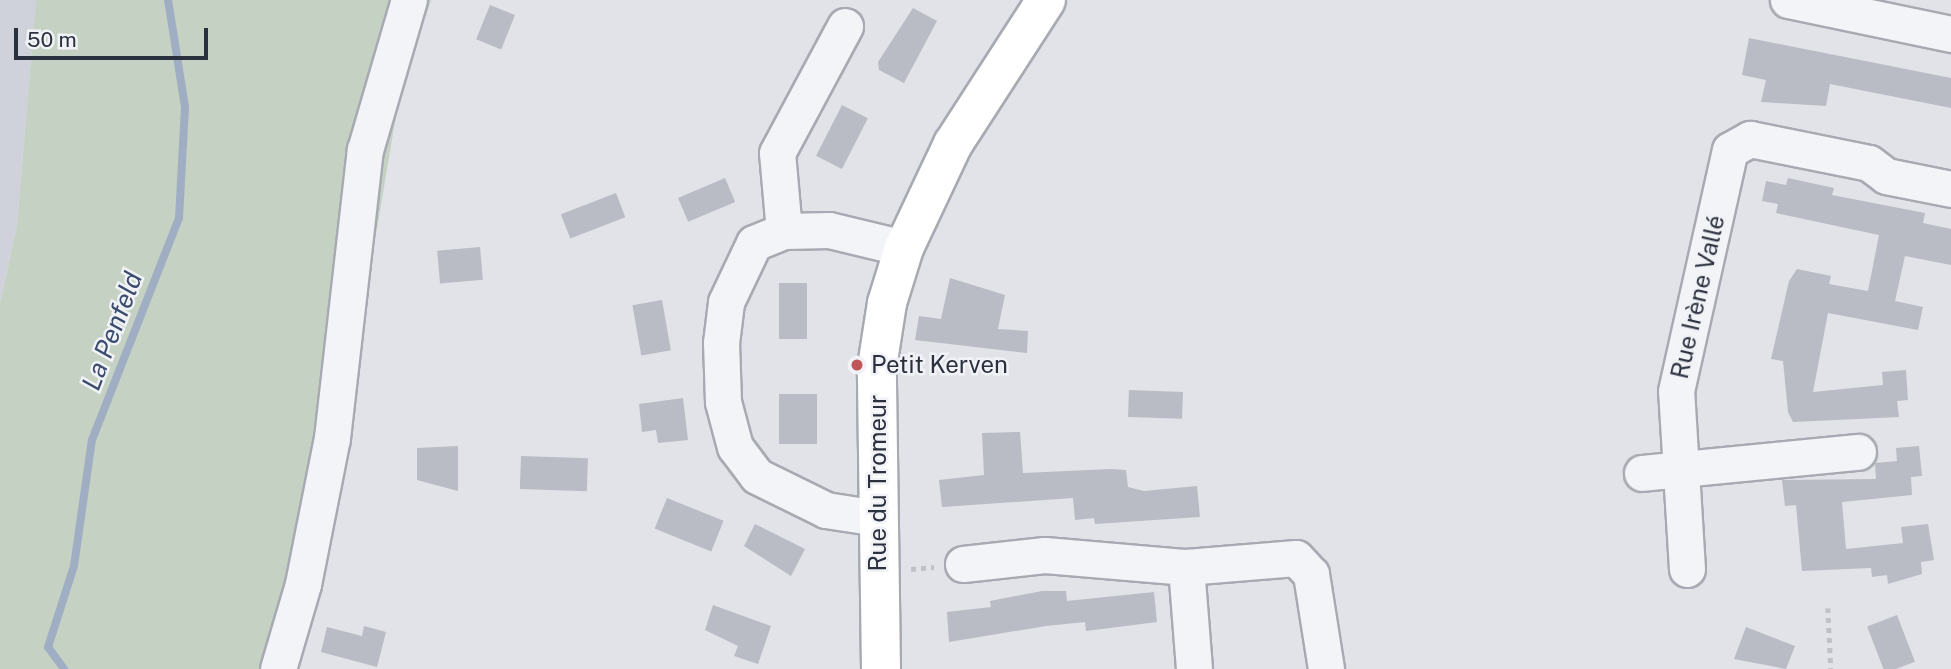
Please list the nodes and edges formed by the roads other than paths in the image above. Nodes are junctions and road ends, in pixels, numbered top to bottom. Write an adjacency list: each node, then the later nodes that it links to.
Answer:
1 (409, 0): 17 (street)
2 (1046, 0): 9 (main road, Rue du Tromeur)
3 (1076, 0): 9 (main road, Rue du Tromeur)
4 (1788, 0): 6 (street)
5 (845, 26): 8 (street)
6 (1951, 34)
7 (1951, 189): 11 (street, Rue Irène Vallé)
8 (784, 231): 9 (street); 13 (street)
9 (911, 234): 13 (main road, Rue du Tromeur)
10 (1858, 452): 11 (street)
11 (1680, 468): 12 (street); 16 (street, Rue Irène Vallé)
12 (1642, 473)
13 (878, 518): 18 (main road, Rue du Tromeur)
14 (963, 564): 15 (street)
15 (1186, 567): 19 (street); 20 (street)
16 (1687, 569)
17 (278, 669)
18 (880, 669)
19 (1195, 669)
20 (1326, 669)

